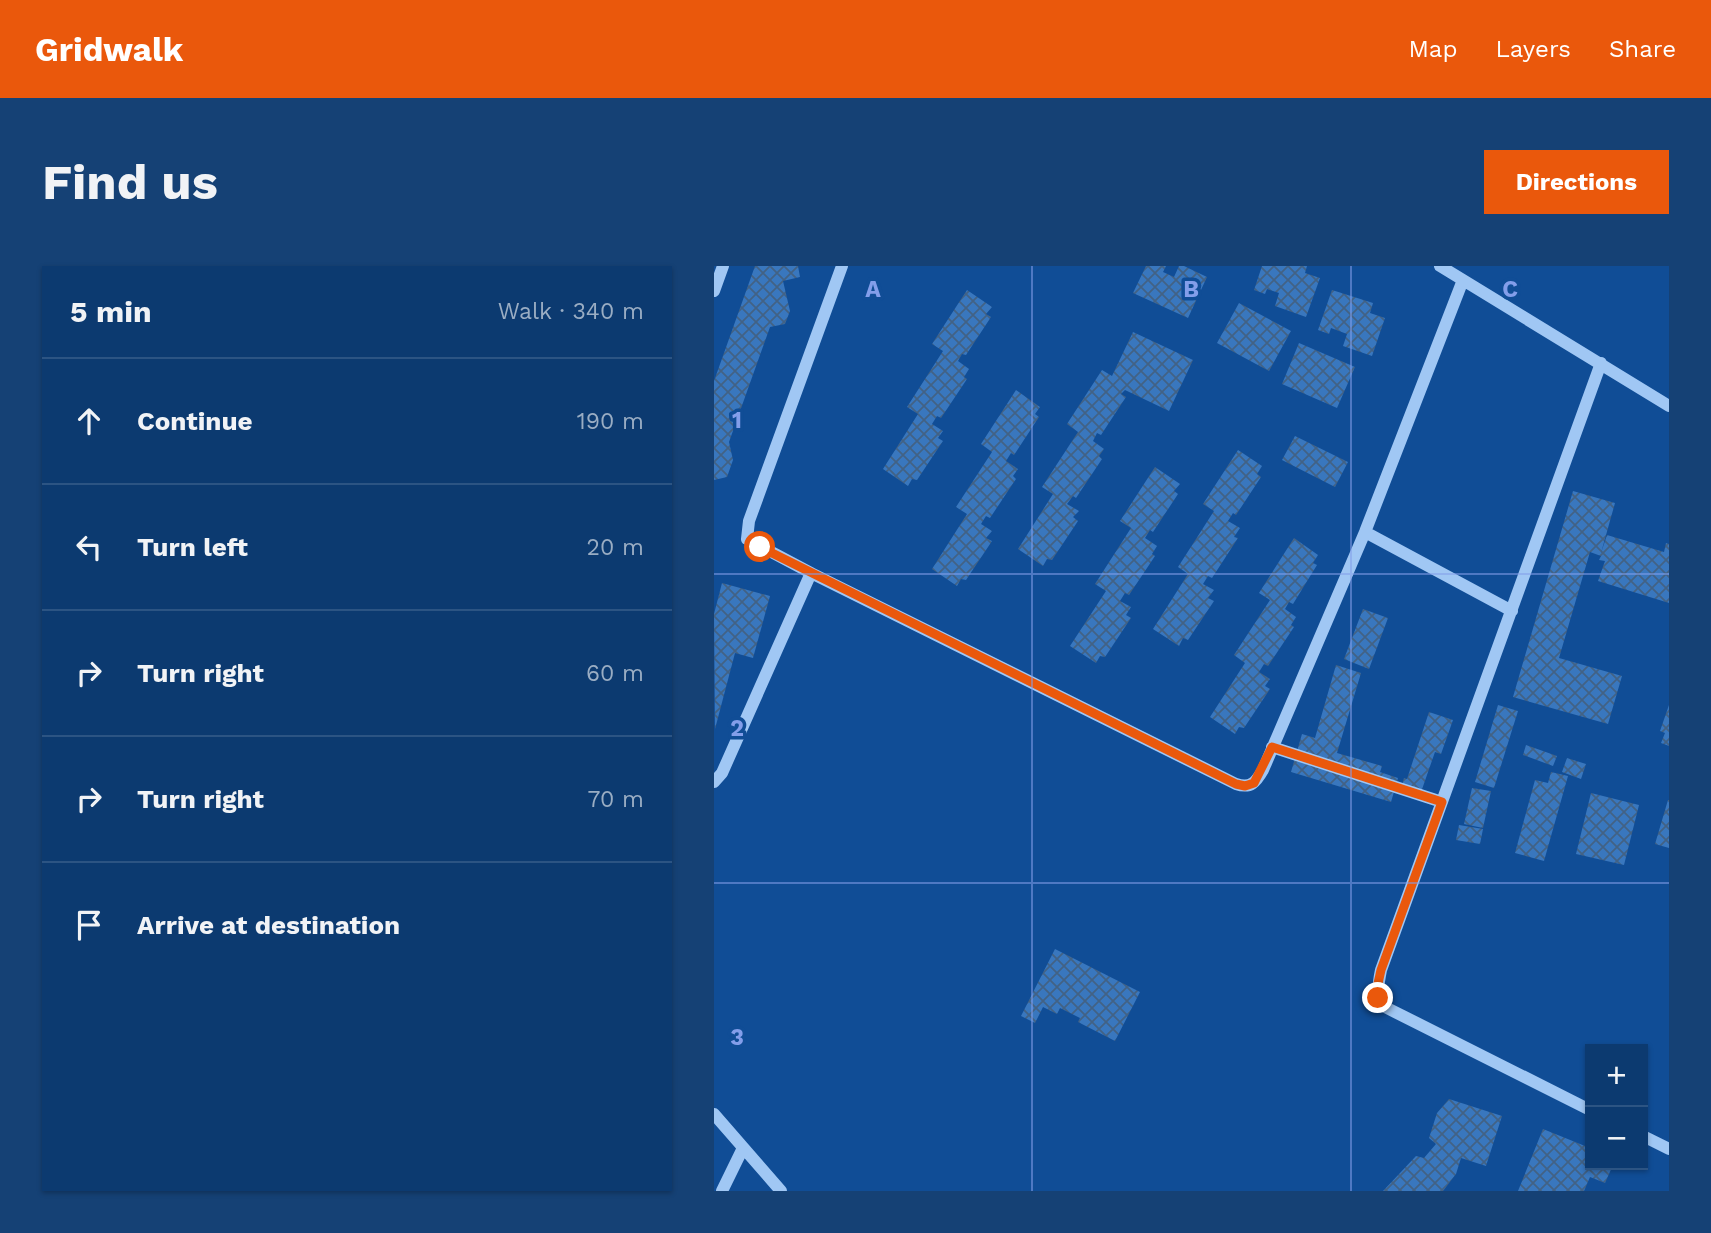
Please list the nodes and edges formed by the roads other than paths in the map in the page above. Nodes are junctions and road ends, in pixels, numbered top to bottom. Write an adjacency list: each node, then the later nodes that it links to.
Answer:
1 (723, 266): 5 (street)
2 (842, 266): 9 (street)
3 (1440, 266): 4 (street)
4 (1463, 280): 6 (street); 8 (street)
5 (714, 291)
6 (1601, 363): 7 (street); 10 (street)
7 (1669, 406)
8 (1365, 531): 10 (street); 11 (street)
9 (811, 573): 11 (street); 12 (street)
10 (1511, 611): 13 (street)
11 (1272, 747): 13 (street)
12 (714, 782)
13 (1442, 802): 14 (street)
14 (1585, 1108)
15 (714, 1114): 17 (street)
16 (1648, 1138): 18 (street)
17 (743, 1148): 19 (street); 20 (street)
18 (1669, 1149)
19 (722, 1191)
20 (781, 1191)

